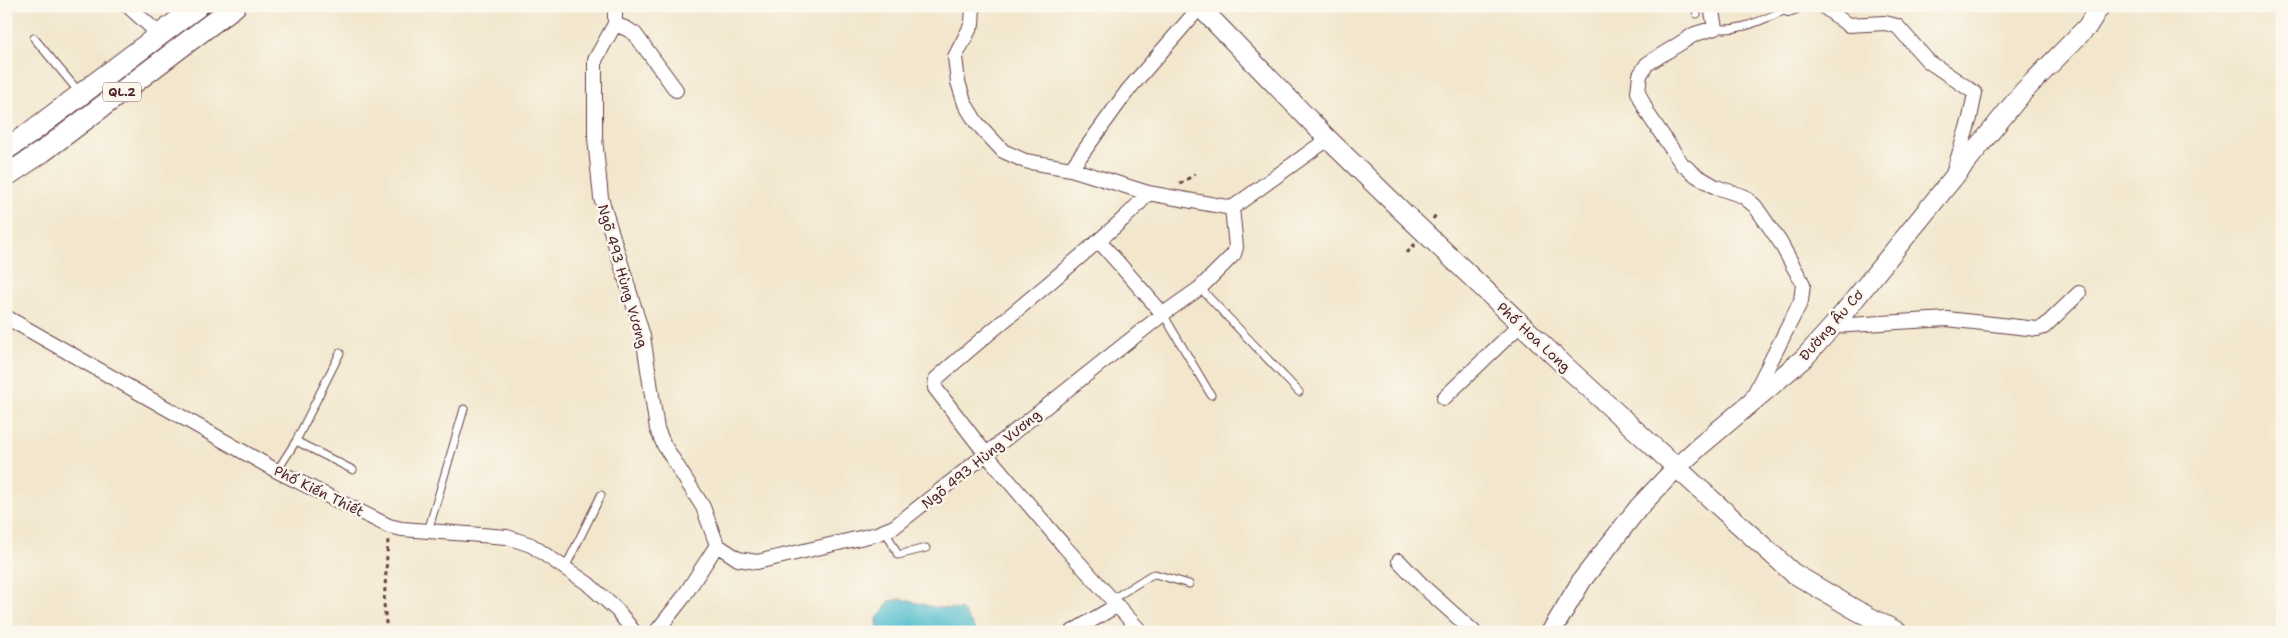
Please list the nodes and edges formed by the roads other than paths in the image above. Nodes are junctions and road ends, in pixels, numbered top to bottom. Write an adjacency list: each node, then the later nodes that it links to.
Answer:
1 (128, 6): 13 (street)
2 (198, 6): 13 (main road, QL.2)
3 (235, 6): 20 (main road, QL.2)
4 (615, 6): 11 (street, Ngõ 493 Hùng Vương)
5 (973, 6): 19 (street)
6 (1711, 6): 12 (street)
7 (1822, 6): 21 (street)
8 (2100, 6): 21 (street, Đường Âu Cơ)
9 (1199, 7): 17 (street, Phố Hoa Long); 19 (street)
10 (1792, 8): 12 (lane)
11 (615, 24): 15 (street); 45 (street, Ngõ 493 Hùng Vương)
12 (1715, 28): 35 (street)
13 (160, 35): 16 (main road, QL.2)
14 (34, 38): 16 (lane)
15 (676, 90)
16 (81, 94): 18 (main road, QL.2)
17 (1328, 139): 23 (street); 29 (street, Phố Hoa Long)
18 (6, 149)
19 (1071, 169): 22 (street)
20 (6, 176)
21 (1951, 182): 30 (street, Đường Âu Cơ)
22 (1148, 193): 23 (street); 24 (street)
23 (1232, 208): 25 (street, Ngõ 493 Hùng Vương)
24 (1099, 241): 27 (street); 38 (street)
25 (1200, 288): 27 (street, Ngõ 493 Hùng Vương); 32 (lane)
26 (2079, 293): 30 (street)
27 (1163, 314): 33 (lane); 38 (street, Ngõ 493 Hùng Vương)
28 (6, 317): 41 (street, Phố Kiến Thiết)
29 (1521, 324): 34 (street); 39 (street, Phố Hoa Long)
30 (1833, 326): 35 (street, Đường Âu Cơ)
31 (340, 353): 37 (lane)
32 (1299, 392)
33 (1211, 395)
34 (1444, 398)
35 (1750, 403): 39 (street, Đường Âu Cơ)
36 (464, 409): 43 (lane)
37 (296, 441): 40 (lane); 41 (lane)
38 (986, 454): 44 (street, Ngõ 493 Hùng Vương); 50 (street)
39 (1677, 467): 56 (street, Đường Âu Cơ); 57 (street, Phố Hoa Long)
40 (353, 470)
41 (277, 471): 43 (street, Phố Kiến Thiết)
42 (601, 495): 48 (lane)
43 (428, 531): 48 (street, Phố Kiến Thiết)
44 (886, 532): 45 (street, Ngõ 493 Hùng Vương); 46 (lane)
45 (717, 545): 52 (street)
46 (926, 548)
47 (1398, 561): 55 (street)
48 (565, 568): 51 (street, Phố Kiến Thiết)
49 (1189, 584): 50 (lane)
50 (1113, 603): 53 (street); 54 (street)
51 (634, 632)
52 (656, 632)
53 (1072, 632)
54 (1141, 632)
55 (1474, 632)
56 (1551, 632)
57 (1898, 632)

